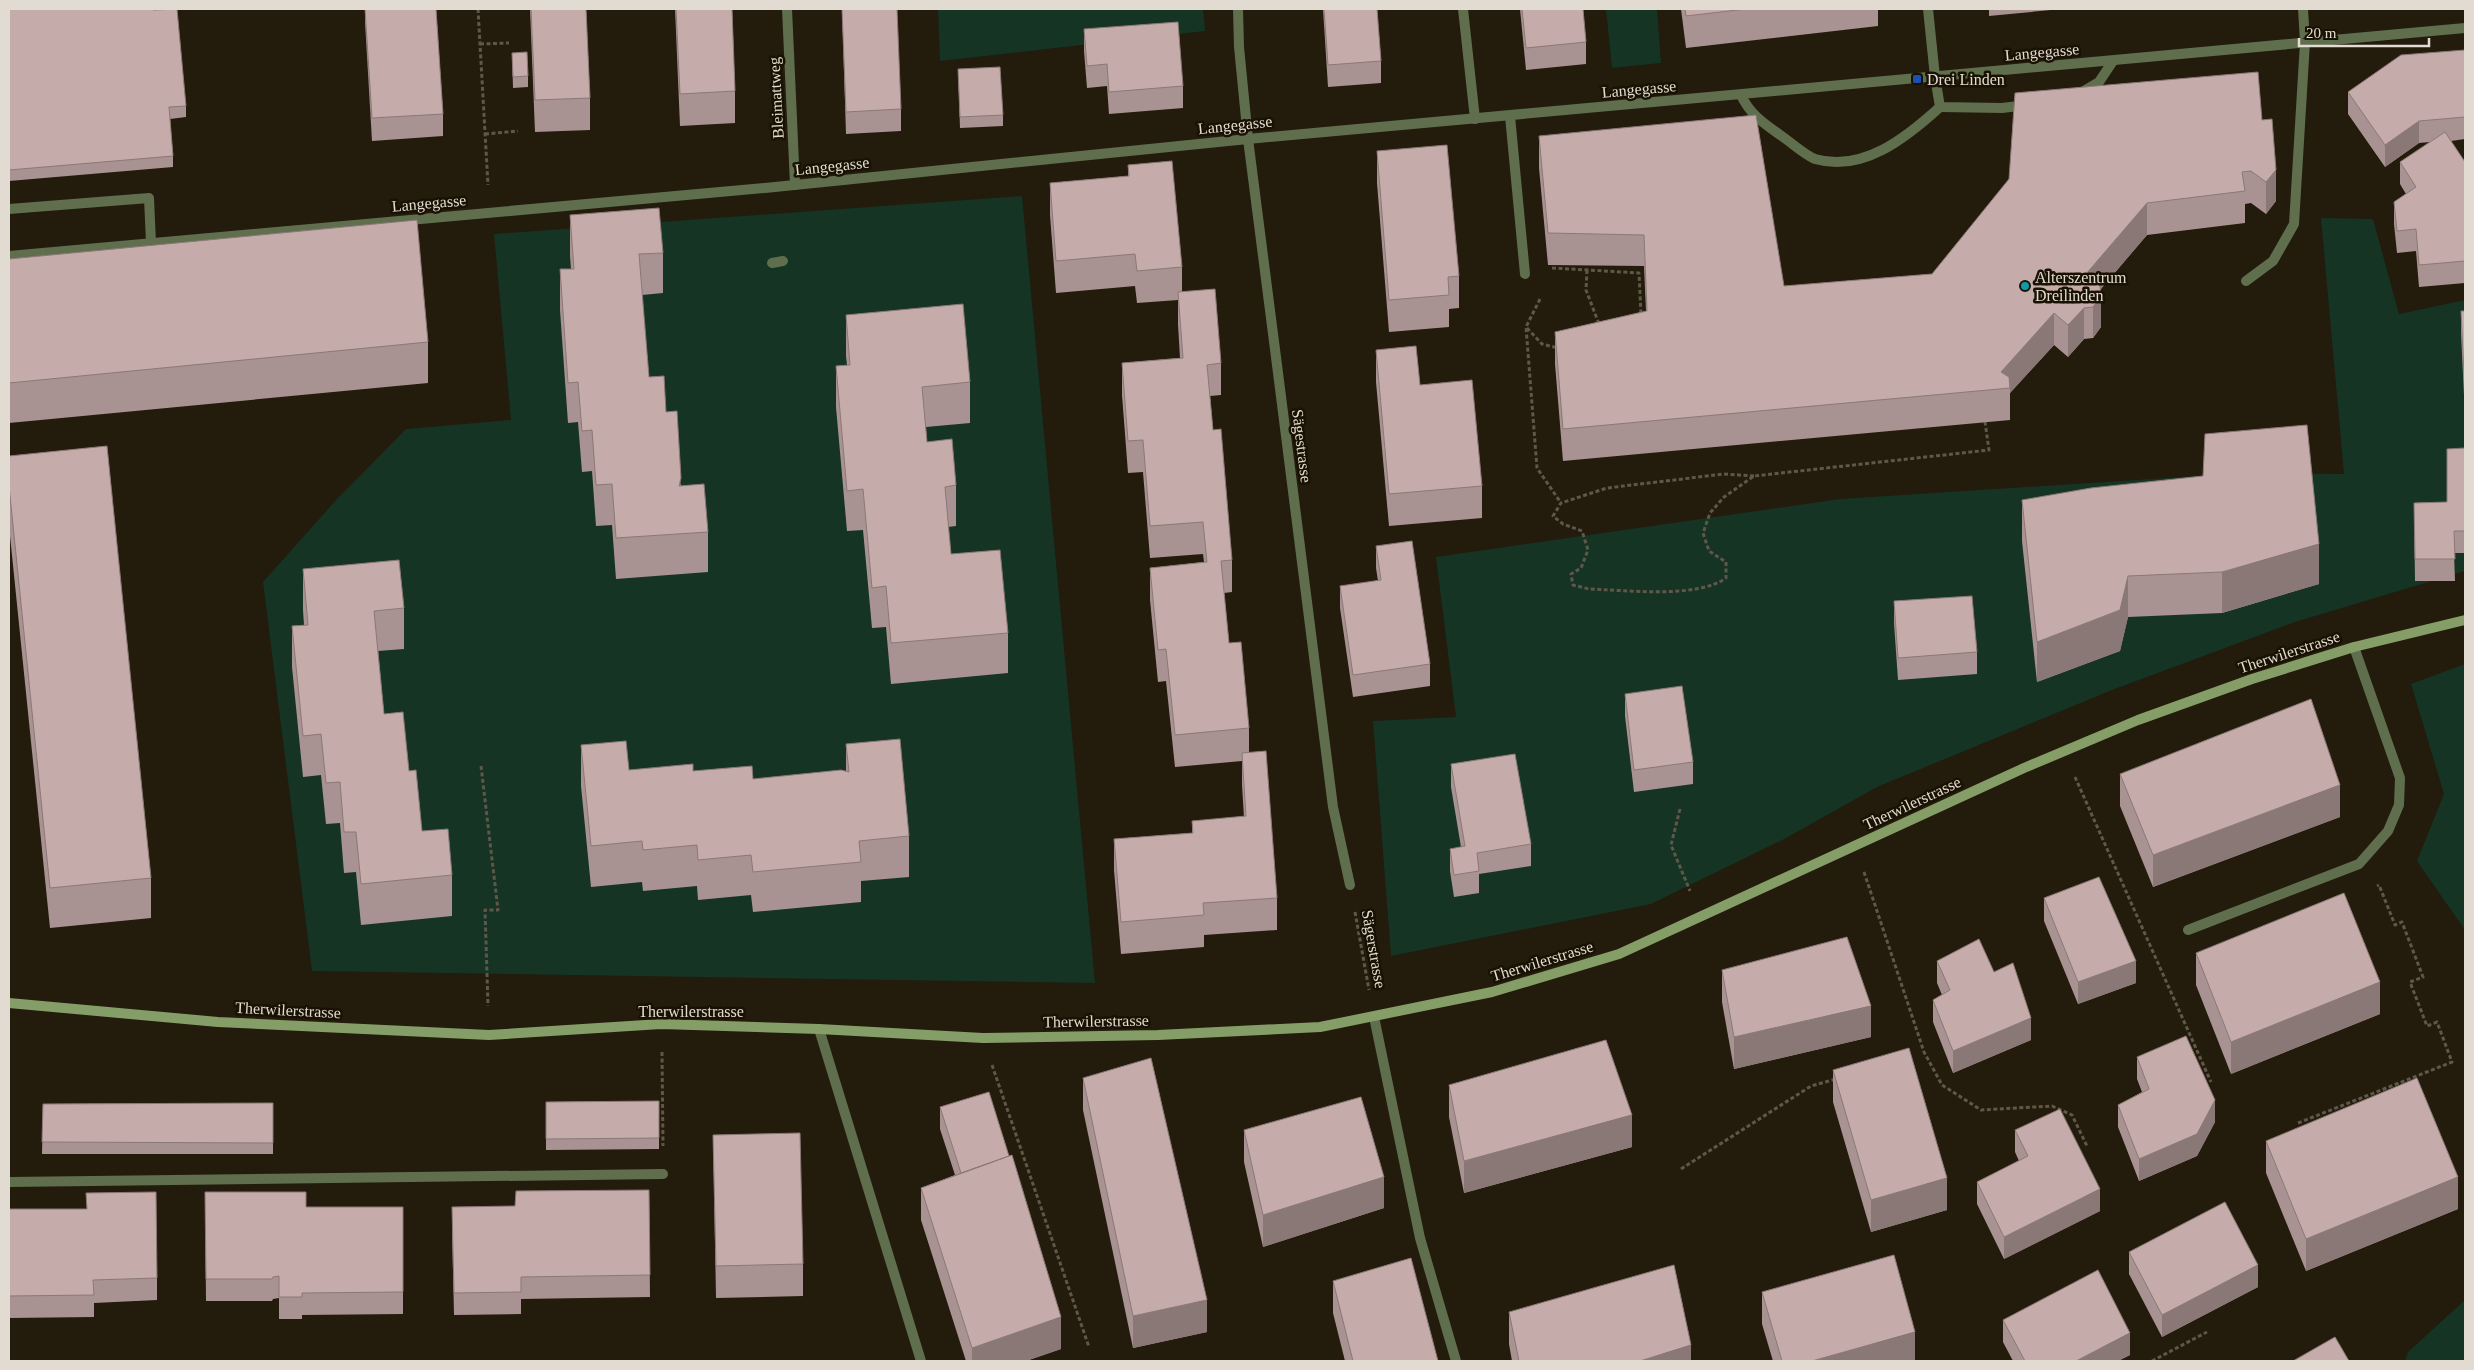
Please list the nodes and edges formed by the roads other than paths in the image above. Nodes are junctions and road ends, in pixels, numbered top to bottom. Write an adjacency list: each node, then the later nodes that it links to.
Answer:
1 (787, 9): 17 (street, Bleimattweg)
2 (1238, 9): 16 (street, Sägestrasse)
3 (1463, 9): 15 (street)
4 (1928, 9): 9 (street)
5 (2303, 9): 7 (street)
6 (2465, 28): 7 (street, Langegasse)
7 (2306, 42): 8 (street, Langegasse); 22 (street)
8 (2112, 61): 9 (street, Langegasse); 11 (street)
9 (1935, 77): 10 (street, Langegasse); 13 (street)
10 (1742, 95): 13 (street); 14 (street, Langegasse)
11 (2075, 96)
12 (2039, 104): 13 (street)
13 (1940, 107)
14 (1510, 116): 15 (street, Langegasse); 21 (street)
15 (1475, 119): 16 (street, Langegasse)
16 (1248, 139): 17 (street, Langegasse); 25 (street, Sägestrasse)
17 (796, 185): 19 (street, Langegasse)
18 (9, 209): 19 (street)
19 (151, 243): 20 (street, Langegasse)
20 (9, 256)
21 (1525, 274)
22 (2246, 281)
23 (2465, 620): 24 (main road, Therwilerstrasse)
24 (2354, 647): 26 (street); 28 (main road, Therwilerstrasse)
25 (1350, 885)
26 (2188, 930)
27 (9, 1003): 29 (main road, Therwilerstrasse)
28 (1374, 1017): 29 (main road, Therwilerstrasse); 33 (street)
29 (819, 1029): 32 (street)
30 (664, 1174): 31 (street)
31 (9, 1182)
32 (921, 1361)
33 (1456, 1361)

